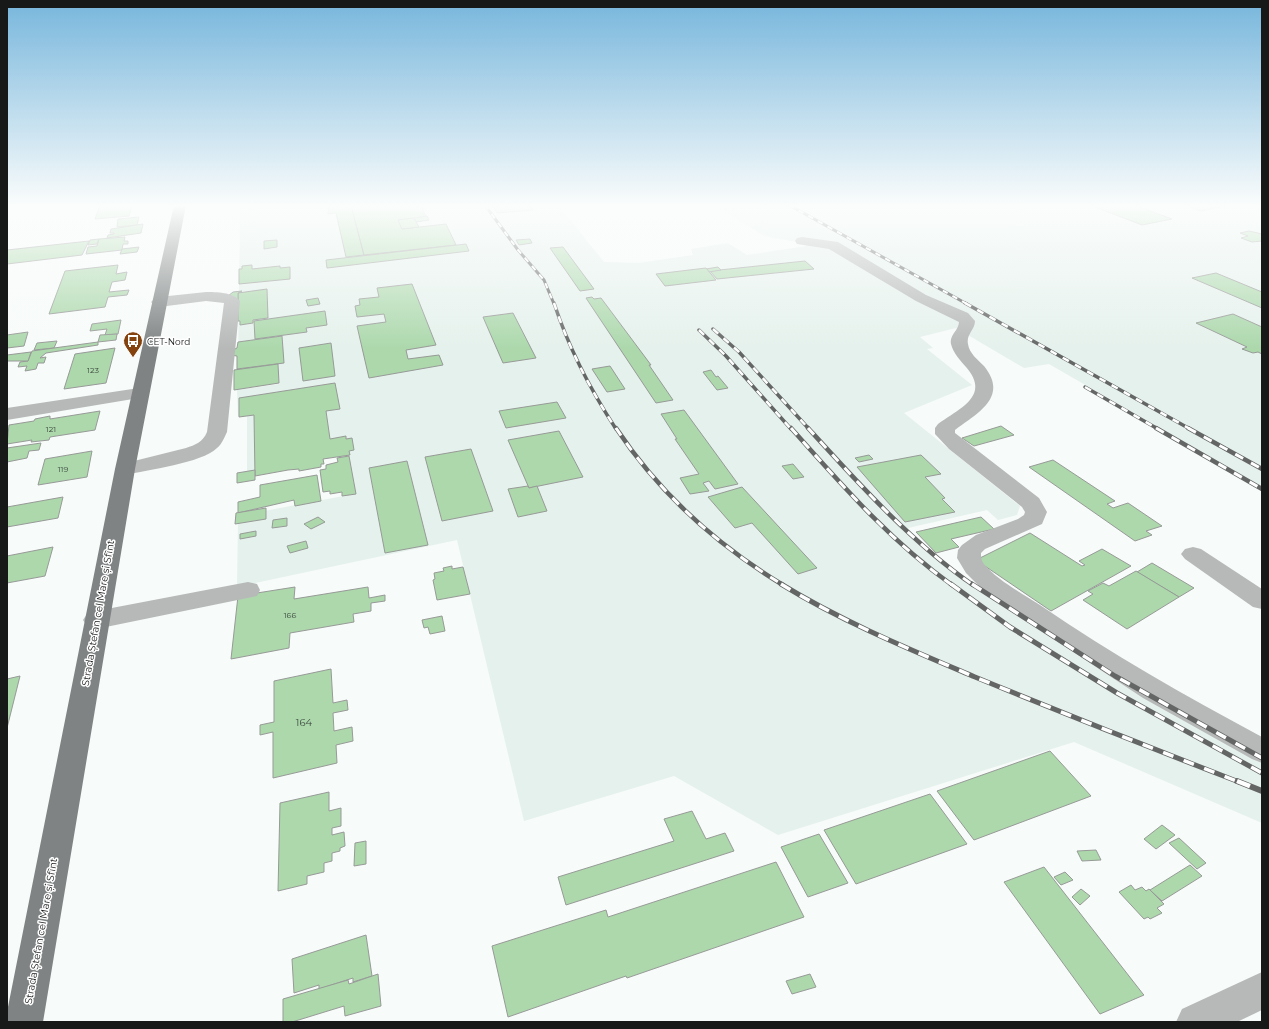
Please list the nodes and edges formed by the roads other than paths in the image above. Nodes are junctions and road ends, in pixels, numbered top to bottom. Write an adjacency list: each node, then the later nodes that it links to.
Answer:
1 (170, 253): 3 (main road, Strada Ștefan cel Mare și Sfînt)
2 (846, 253): 11 (street)
3 (159, 302): 4 (main road, Strada Ștefan cel Mare și Sfînt); 6 (street)
4 (139, 394): 5 (street); 6 (main road, Strada Ștefan cel Mare și Sfînt)
5 (7, 414)
6 (125, 469): 10 (main road, Strada Ștefan cel Mare și Sfînt)
7 (1193, 554): 9 (street)
8 (248, 590): 10 (street)
9 (1262, 601)
10 (96, 620): 13 (main road, Strada Ștefan cel Mare și Sfînt)
11 (1262, 751)
12 (1262, 992): 14 (street)
13 (24, 1022)
14 (1195, 1022)

